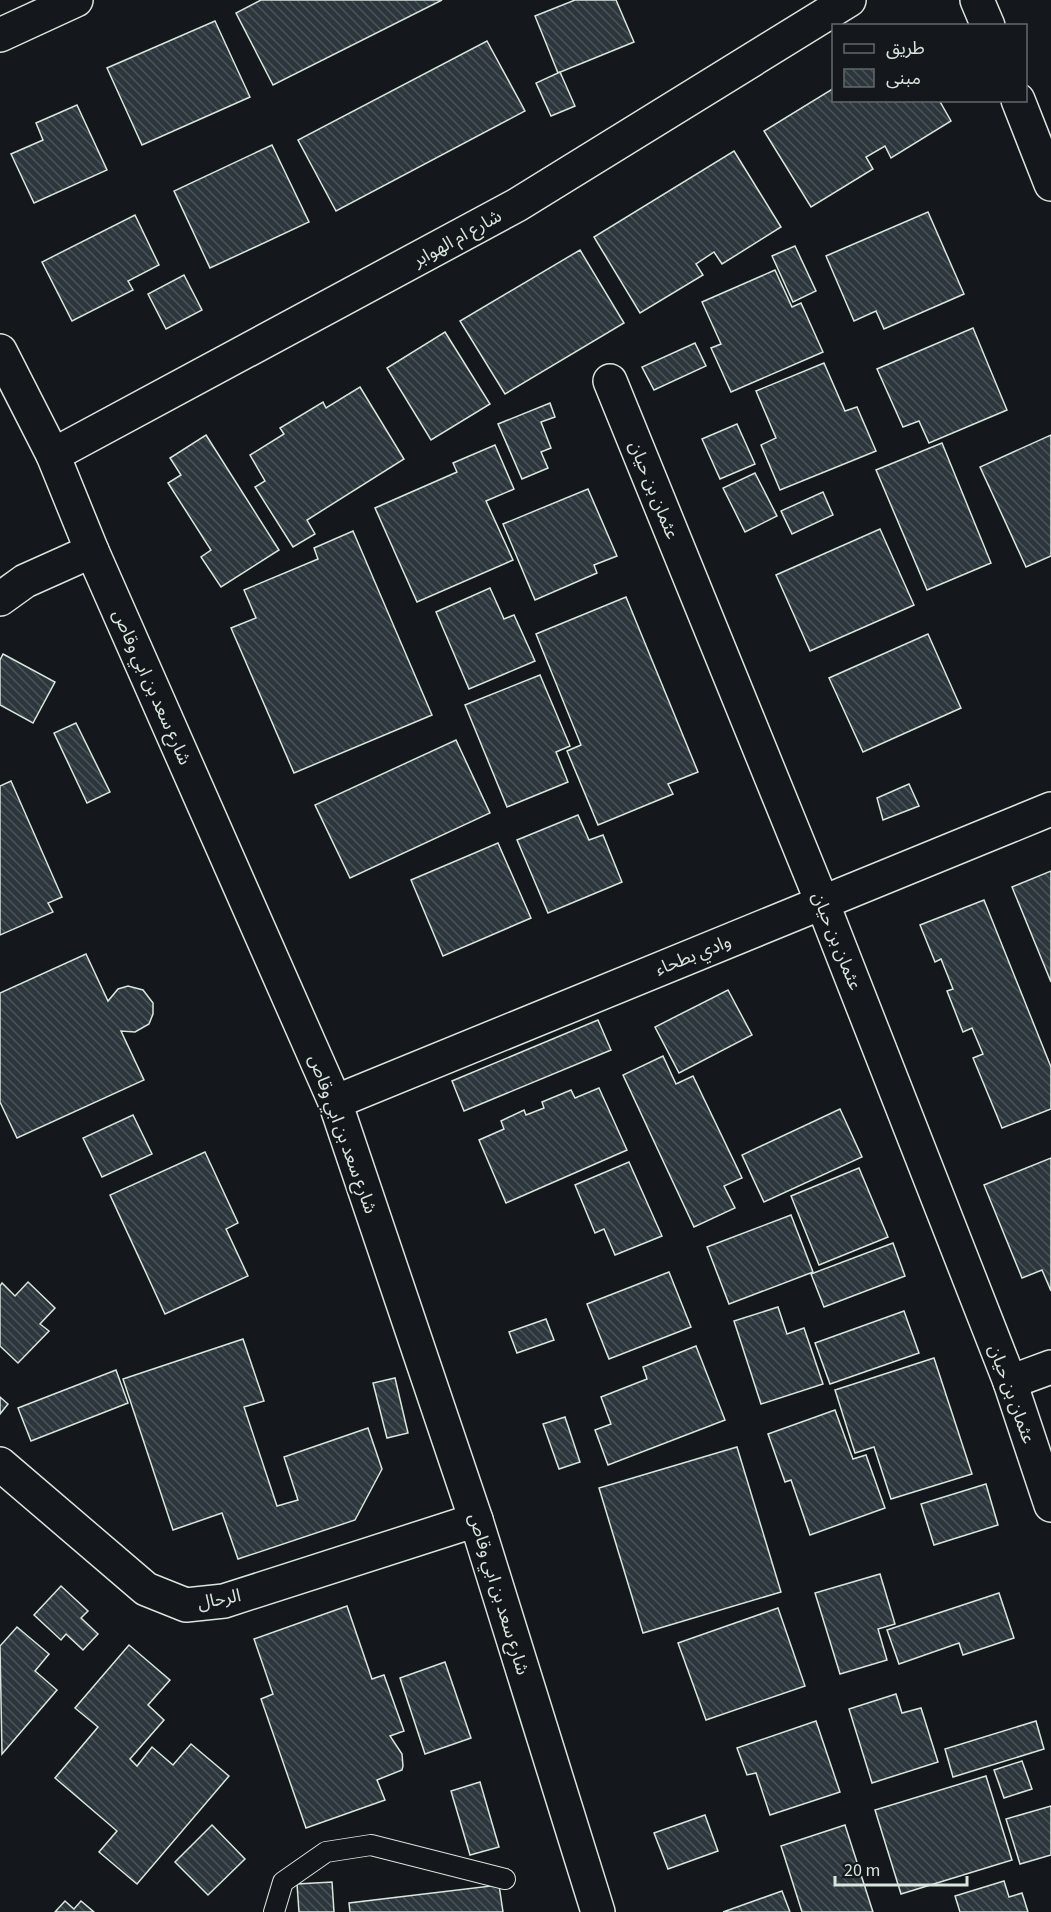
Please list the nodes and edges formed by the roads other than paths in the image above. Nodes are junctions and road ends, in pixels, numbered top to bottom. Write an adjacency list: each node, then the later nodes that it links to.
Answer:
1 (76, 0): 5 (street)
2 (849, 0): 10 (street, شارع ام الهوابر)
3 (977, 0): 4 (street)
4 (987, 24)
5 (0, 35)
6 (1019, 102): 7 (street)
7 (1051, 184)
8 (0, 351): 10 (street, شارع سعد بن ابي وقاص)
9 (610, 381): 14 (street, عثمان بن حيان)
10 (52, 455): 11 (street, شارع سعد بن ابي وقاص)
11 (92, 551): 12 (street); 15 (street, شارع سعد بن ابي وقاص)
12 (0, 599)
13 (1051, 809): 14 (street, وادي بطحاء)
14 (822, 902): 15 (street, وادي بطحاء); 17 (street, عثمان بن حيان)
15 (335, 1102): 20 (street, شارع سعد بن ابي وقاص)
16 (1051, 1367): 17 (street)
17 (1010, 1382): 19 (street, عثمان بن حيان)
18 (0, 1464): 20 (street, الرحال)
19 (1051, 1505)
20 (476, 1520): 23 (street, شارع سعد بن ابي وقاص)
21 (505, 1879): 22 (lane)
22 (274, 1912)
23 (598, 1912)

